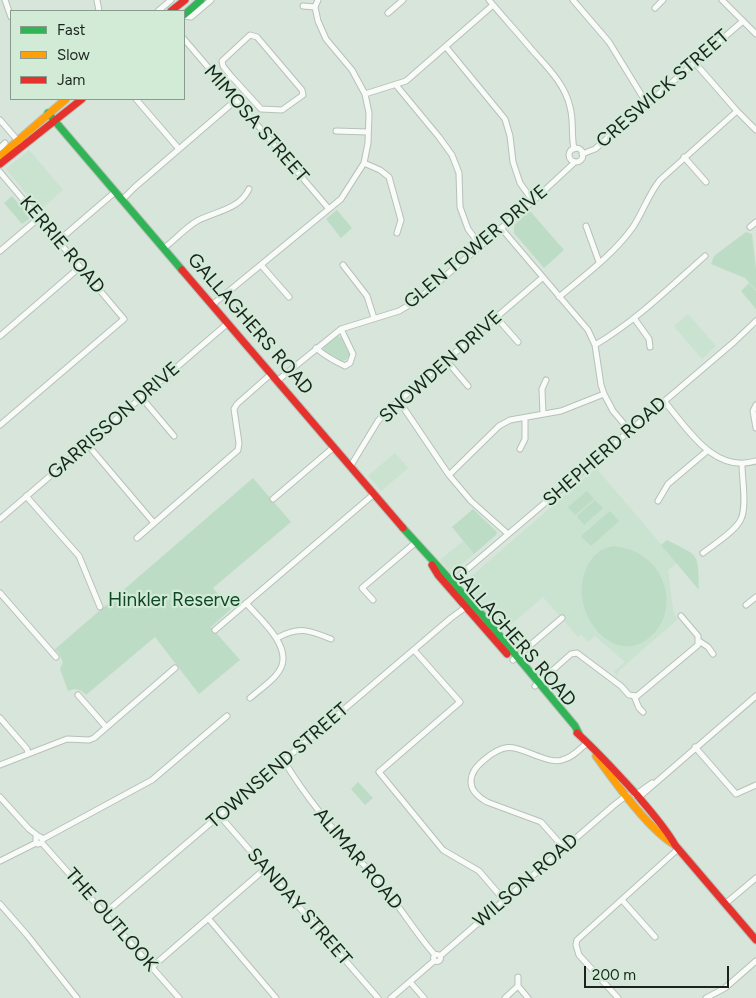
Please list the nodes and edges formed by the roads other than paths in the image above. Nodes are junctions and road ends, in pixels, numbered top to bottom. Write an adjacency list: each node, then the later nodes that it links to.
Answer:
1 (5, 0): 19 (street)
2 (171, 0): 16 (street)
3 (185, 0): 17 (street)
4 (201, 0): 20 (street)
5 (210, 0): 21 (street)
6 (318, 0): 14 (street)
7 (403, 0): 18 (street)
8 (489, 0): 12 (street)
9 (573, 0): 36 (street)
10 (663, 0): 15 (street)
11 (722, 0): 22 (street)
12 (493, 5): 26 (street); 49 (street)
13 (303, 6): 14 (street)
14 (315, 7): 31 (street)
15 (655, 8)
16 (159, 10)
17 (172, 10)
18 (388, 13)
19 (10, 14)
20 (185, 14)
21 (185, 15)
22 (743, 21): 24 (street); 27 (street, CRESWICK STREET)
23 (756, 24): 24 (street)
24 (754, 32)
25 (185, 40): 29 (street, MIMOSA STREET)
26 (446, 47): 30 (street); 60 (street)
27 (695, 63): 36 (street, CRESWICK STREET); 37 (street)
28 (231, 76): 28 (street); 29 (street)
29 (222, 84): 35 (street, MIMOSA STREET)
30 (396, 85): 31 (street); 69 (street)
31 (366, 94): 43 (street)
32 (65, 100): 38 (street)
33 (81, 100): 40 (street)
34 (137, 100): 48 (street)
35 (236, 100): 48 (street); 61 (street, MIMOSA STREET)
36 (646, 104): 50 (street, CRESWICK STREET)
37 (737, 111): 41 (street); 52 (street)
38 (48, 114): 40 (street, GALLAGHERS ROAD); 44 (street)
39 (0, 120): 44 (street)
40 (55, 121): 46 (street); 59 (street, GALLAGHERS ROAD)
41 (756, 130)
42 (336, 131): 43 (street)
43 (368, 132): 54 (street)
44 (17, 140): 46 (street); 51 (street)
45 (5, 143): 47 (street)
46 (23, 147): 55 (street)
47 (0, 148)
48 (179, 149): 59 (street)
49 (574, 149): 50 (street); 53 (street)
50 (582, 154): 53 (street)
51 (0, 156)
52 (684, 157): 57 (street); 73 (street)
53 (575, 162): 60 (street, GLEN TOWER DRIVE)
54 (364, 163): 61 (street); 67 (street)
55 (0, 164)
56 (0, 172): 62 (street, KERRIE ROAD)
57 (706, 182)
58 (249, 188): 70 (street)
59 (119, 196): 68 (street); 70 (street, GALLAGHERS ROAD)
60 (533, 200): 66 (street, GLEN TOWER DRIVE)
61 (329, 209): 75 (street)
62 (39, 218): 68 (street, KERRIE ROAD); 71 (street)
63 (756, 222): 65 (street)
64 (586, 226): 73 (street)
65 (750, 227)
66 (501, 228): 69 (street, GLEN TOWER DRIVE); 77 (street)
67 (397, 233)
68 (58, 241): 76 (street, KERRIE ROAD)
69 (480, 246): 82 (street, GLEN TOWER DRIVE)
70 (164, 248): 80 (street, GALLAGHERS ROAD)
71 (0, 252)
72 (705, 256): 83 (street)
73 (599, 262): 79 (street)
74 (343, 264): 82 (street)
75 (261, 265): 78 (street); 80 (street)
76 (80, 267): 87 (street); 103 (street, KERRIE ROAD)
77 (542, 278): 79 (street); 81 (street, SNOWDEN DRIVE)
78 (289, 297)
79 (559, 297): 89 (street)
80 (212, 305): 85 (street, GALLAGHERS ROAD)
81 (496, 317): 88 (street); 92 (street, SNOWDEN DRIVE)
82 (374, 318): 86 (street, GLEN TOWER DRIVE)
83 (634, 318): 89 (street); 90 (street)
84 (756, 321): 99 (street, SHEPHERD ROAD)
85 (228, 323): 93 (street, GALLAGHERS ROAD); 97 (street, GARRISSON DRIVE)
86 (341, 329): 91 (street, GLEN TOWER DRIVE); 91 (street)
87 (0, 336)
88 (518, 342)
89 (595, 344): 96 (street)
90 (650, 347)
91 (316, 348): 93 (street, GLEN TOWER DRIVE)
92 (446, 360): 95 (street); 98 (street, SNOWDEN DRIVE)
93 (274, 378): 108 (street, GALLAGHERS ROAD); 120 (street, GLEN TOWER DRIVE)
94 (546, 380): 101 (street)
95 (468, 386)
96 (604, 394): 101 (street); 105 (street)
97 (142, 397): 106 (street); 107 (street, GARRISSON DRIVE)
98 (399, 401): 113 (street, SNOWDEN DRIVE); 114 (street)
99 (664, 401): 105 (street, SHEPHERD ROAD); 110 (street)
100 (756, 405): 104 (street)
101 (543, 414): 102 (street)
102 (526, 418): 109 (street); 114 (street)
103 (0, 425)
104 (756, 428)
105 (630, 431): 121 (street, SHEPHERD ROAD)
106 (174, 436)
107 (87, 444): 116 (street, GARRISSON DRIVE); 120 (street)
108 (334, 447): 113 (street, GALLAGHERS ROAD); 117 (street)
109 (520, 449)
110 (707, 451): 112 (street); 118 (street)
111 (756, 461): 112 (street)
112 (742, 465): 124 (street)
113 (350, 467): 115 (street, GALLAGHERS ROAD)
114 (450, 475): 121 (street)
115 (374, 494): 123 (street, GALLAGHERS ROAD); 129 (street)
116 (26, 496): 119 (street, GARRISSON DRIVE); 132 (street)
117 (273, 498)
118 (658, 501)
119 (0, 519)
120 (154, 523): 122 (street)
121 (508, 534): 125 (street, SHEPHERD ROAD)
122 (137, 538)
123 (415, 543): 125 (street, GALLAGHERS ROAD); 128 (street)
124 (703, 553)
125 (450, 584): 131 (street, GALLAGHERS ROAD); 142 (street, GALLAGHERS ROAD)
126 (0, 593): 141 (street)
127 (756, 597): 130 (street)
128 (373, 600)
129 (246, 603): 135 (street); 136 (street)
130 (746, 605)
131 (465, 606): 139 (street, TOWNSEND STREET); 142 (street, GALLAGHERS ROAD)
132 (100, 607)
133 (681, 616): 138 (street)
134 (562, 618): 142 (street)
135 (215, 630)
136 (277, 638): 137 (street); 148 (street)
137 (331, 639)
138 (699, 641): 140 (street); 146 (street)
139 (414, 650): 156 (street, TOWNSEND STREET); 169 (street)
140 (713, 654)
141 (56, 657)
142 (515, 659): 144 (street, GALLAGHERS ROAD)
143 (175, 668): 152 (street)
144 (536, 684): 146 (street); 154 (street, GALLAGHERS ROAD)
145 (78, 694): 152 (street)
146 (634, 696): 149 (street)
147 (756, 696): 153 (street)
148 (250, 698)
149 (643, 712)
150 (227, 716): 163 (street)
151 (0, 718): 155 (street)
152 (106, 727): 155 (street)
153 (695, 747): 158 (street); 159 (street)
154 (592, 748): 161 (street, GALLAGHERS ROAD); 164 (street)
155 (27, 754): 157 (street)
156 (284, 761): 162 (street, TOWNSEND STREET); 177 (street, ALIMAR ROAD)
157 (0, 765)
158 (660, 778): 161 (street); 161 (street)
159 (756, 785)
160 (0, 797): 163 (street, THE OUTLOOK)
161 (633, 797): 164 (street, WILSON ROAD); 165 (street, GALLAGHERS ROAD)
162 (220, 816): 167 (street, SANDAY STREET); 173 (street, TOWNSEND STREET)
163 (39, 840): 166 (street); 173 (street, THE OUTLOOK)
164 (564, 848): 169 (street, WILSON ROAD)
165 (678, 848): 170 (street); 172 (street, GALLAGHERS ROAD)
166 (0, 861)
167 (266, 868): 174 (street); 186 (street, SANDAY STREET)
168 (756, 878): 172 (street)
169 (504, 900): 177 (street, WILSON ROAD)
170 (622, 900): 175 (street); 191 (street)
171 (0, 904): 183 (street)
172 (725, 904): 176 (street, GALLAGHERS ROAD)
173 (105, 913): 179 (street, THE OUTLOOK)
174 (208, 918): 179 (street); 185 (street)
175 (655, 937)
176 (756, 940)
177 (436, 957): 181 (street, WILSON ROAD)
178 (756, 961): 192 (street)
179 (152, 967): 184 (street, THE OUTLOOK)
180 (518, 978): 182 (street)
181 (410, 982): 187 (street, WILSON ROAD); 188 (street)
182 (518, 986): 189 (street); 190 (street)
183 (77, 998)
184 (179, 998)
185 (276, 998)
186 (378, 998)
187 (391, 998)
188 (424, 998)
189 (505, 998)
190 (528, 998)
191 (618, 998)
192 (706, 998)

